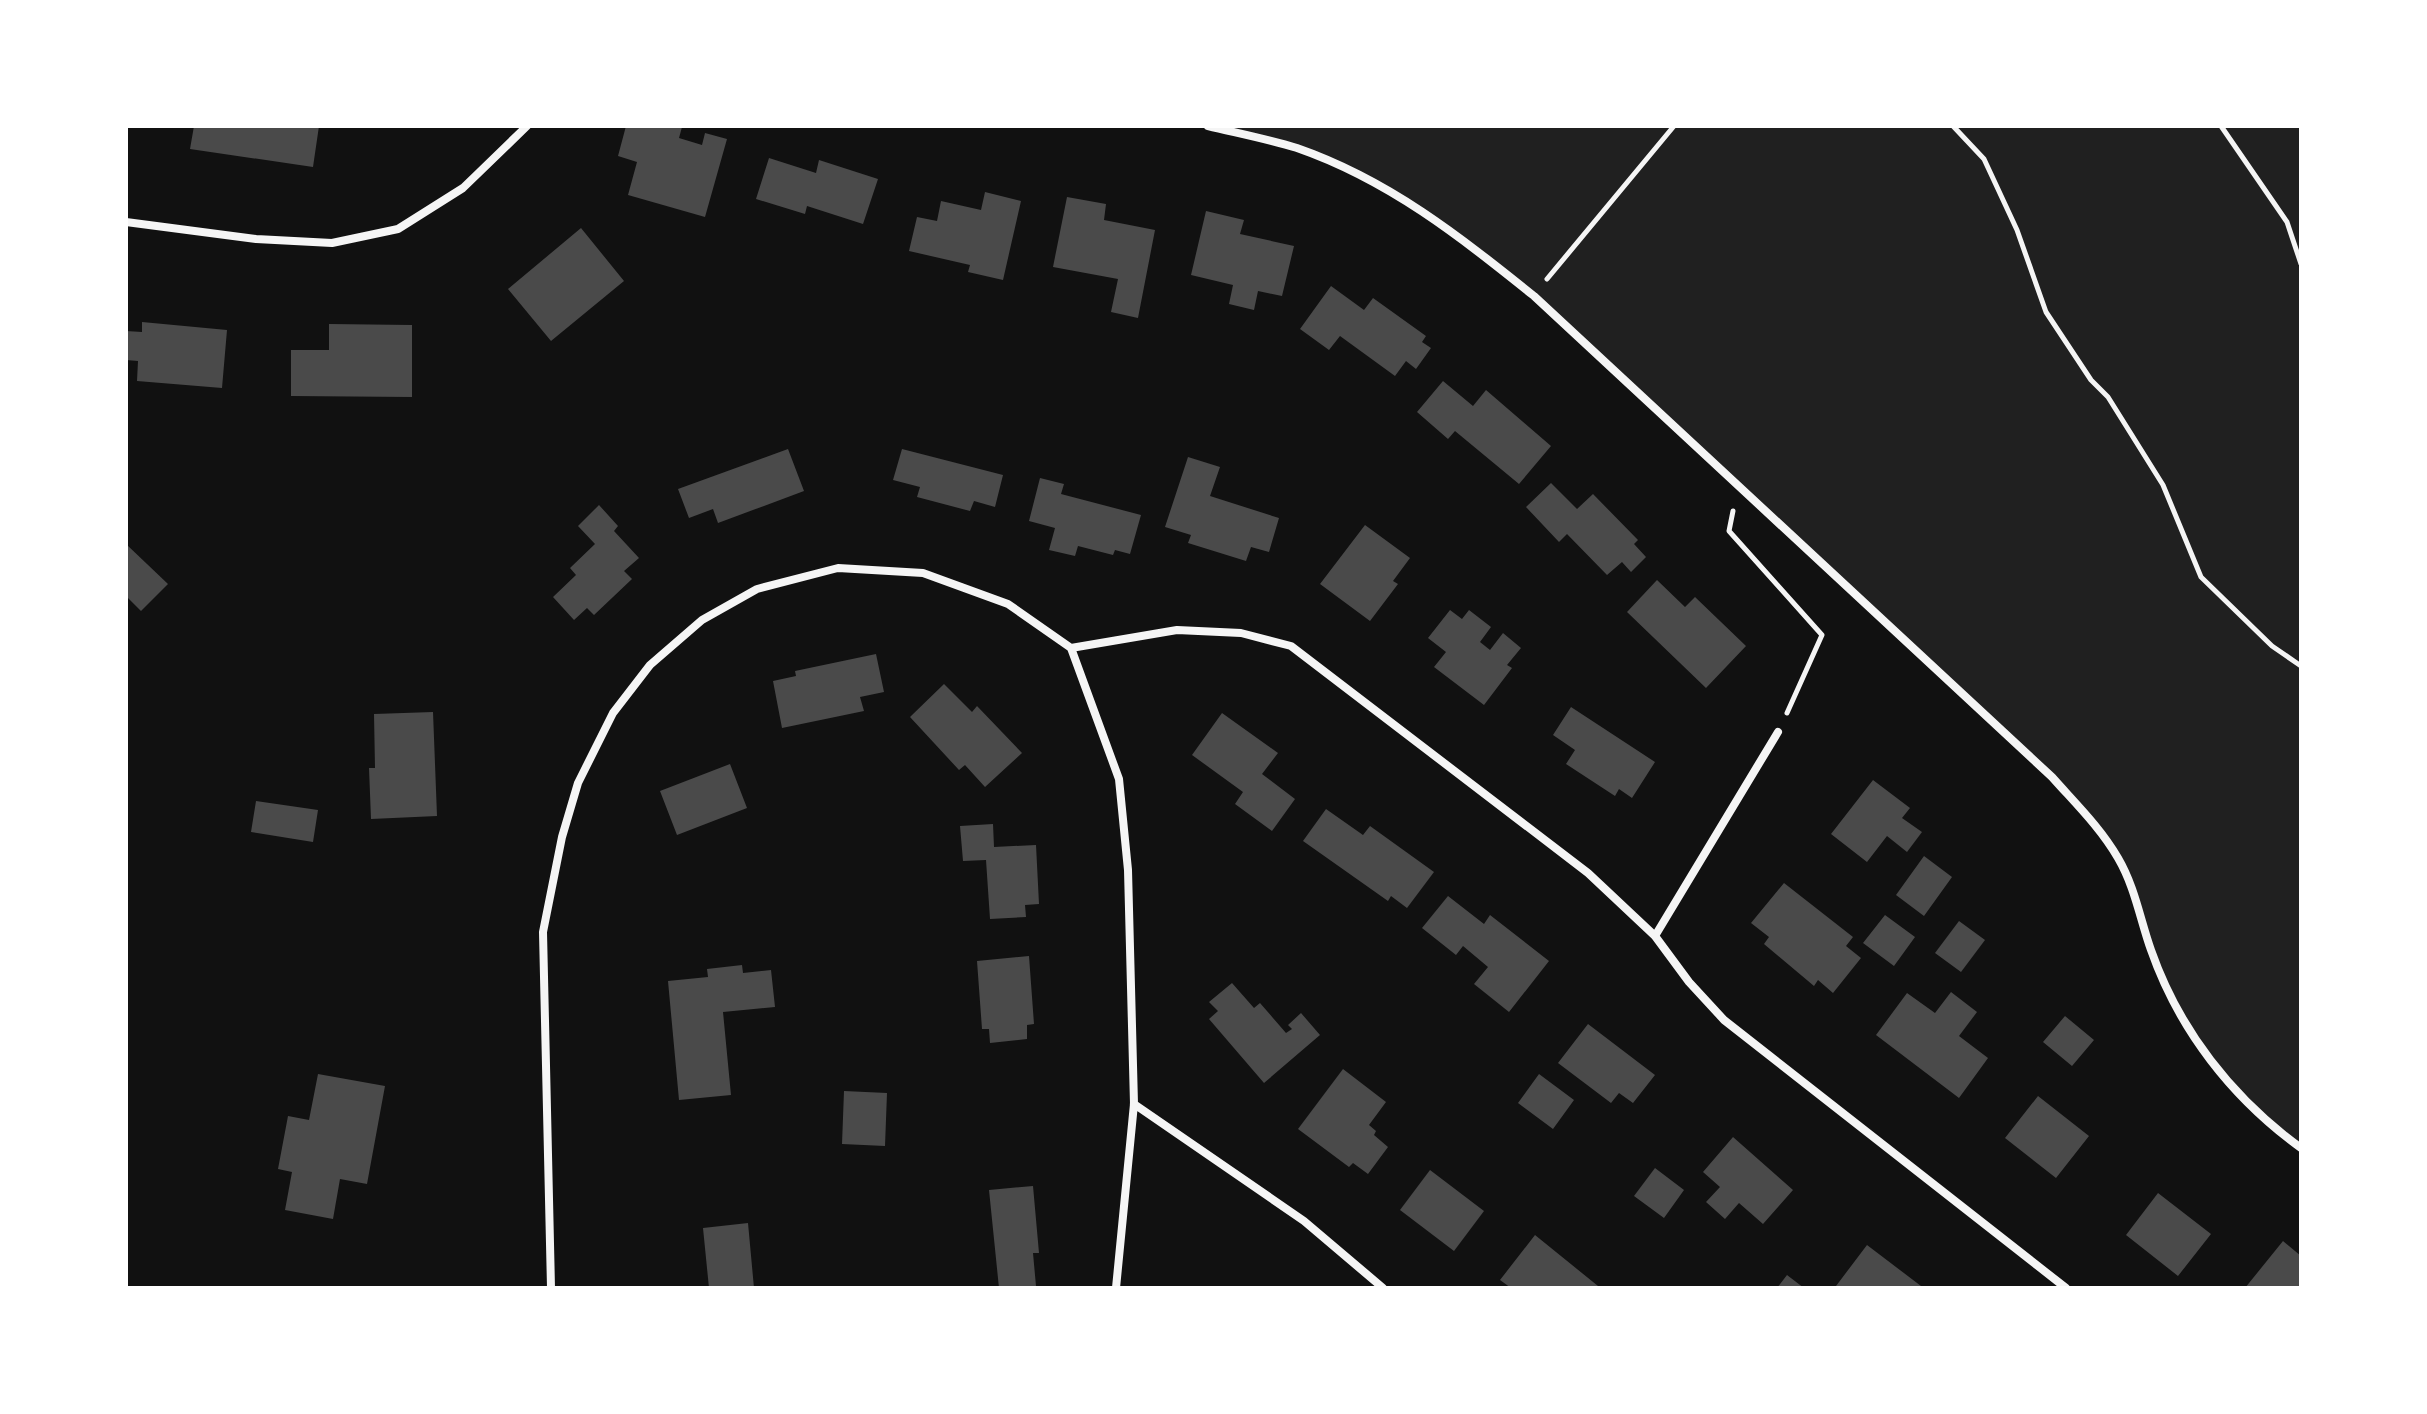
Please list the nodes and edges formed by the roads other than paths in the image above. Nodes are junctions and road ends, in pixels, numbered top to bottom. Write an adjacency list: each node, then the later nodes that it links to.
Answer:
1 (527, 126): 3 (street)
2 (1208, 126): 8 (street)
3 (126, 222)
4 (1071, 648): 6 (street); 7 (street); 9 (street)
5 (1778, 732): 6 (street)
6 (1655, 936): 12 (street)
7 (1134, 1104): 10 (street); 11 (street)
8 (2301, 1148)
9 (551, 1288)
10 (1116, 1288)
11 (1383, 1288)
12 (2066, 1288)

